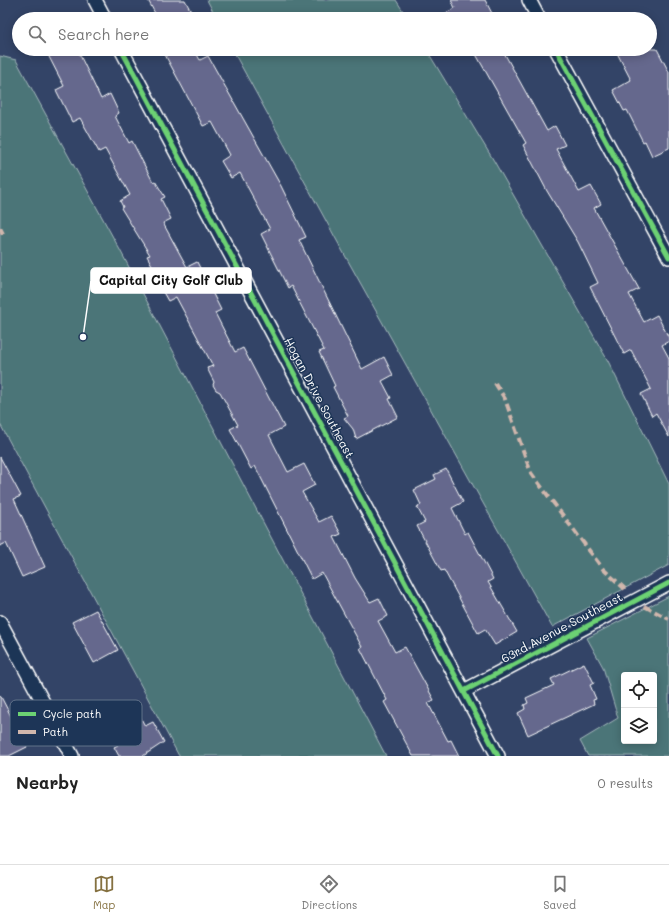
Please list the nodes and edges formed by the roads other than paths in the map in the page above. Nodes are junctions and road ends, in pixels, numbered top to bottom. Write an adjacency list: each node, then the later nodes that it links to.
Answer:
1 (95, 0): 3 (street)
2 (529, 0): 4 (street)
3 (101, 12)
4 (535, 12)
5 (125, 56): 10 (street, Hogan Drive Southeast)
6 (560, 56): 7 (street)
7 (669, 257)
8 (669, 583): 10 (street, 63rd Avenue Southeast)
9 (0, 622): 11 (street)
10 (464, 691): 14 (street, Hogan Drive Southeast)
11 (42, 700)
12 (67, 746): 13 (street)
13 (72, 756)
14 (498, 756)

